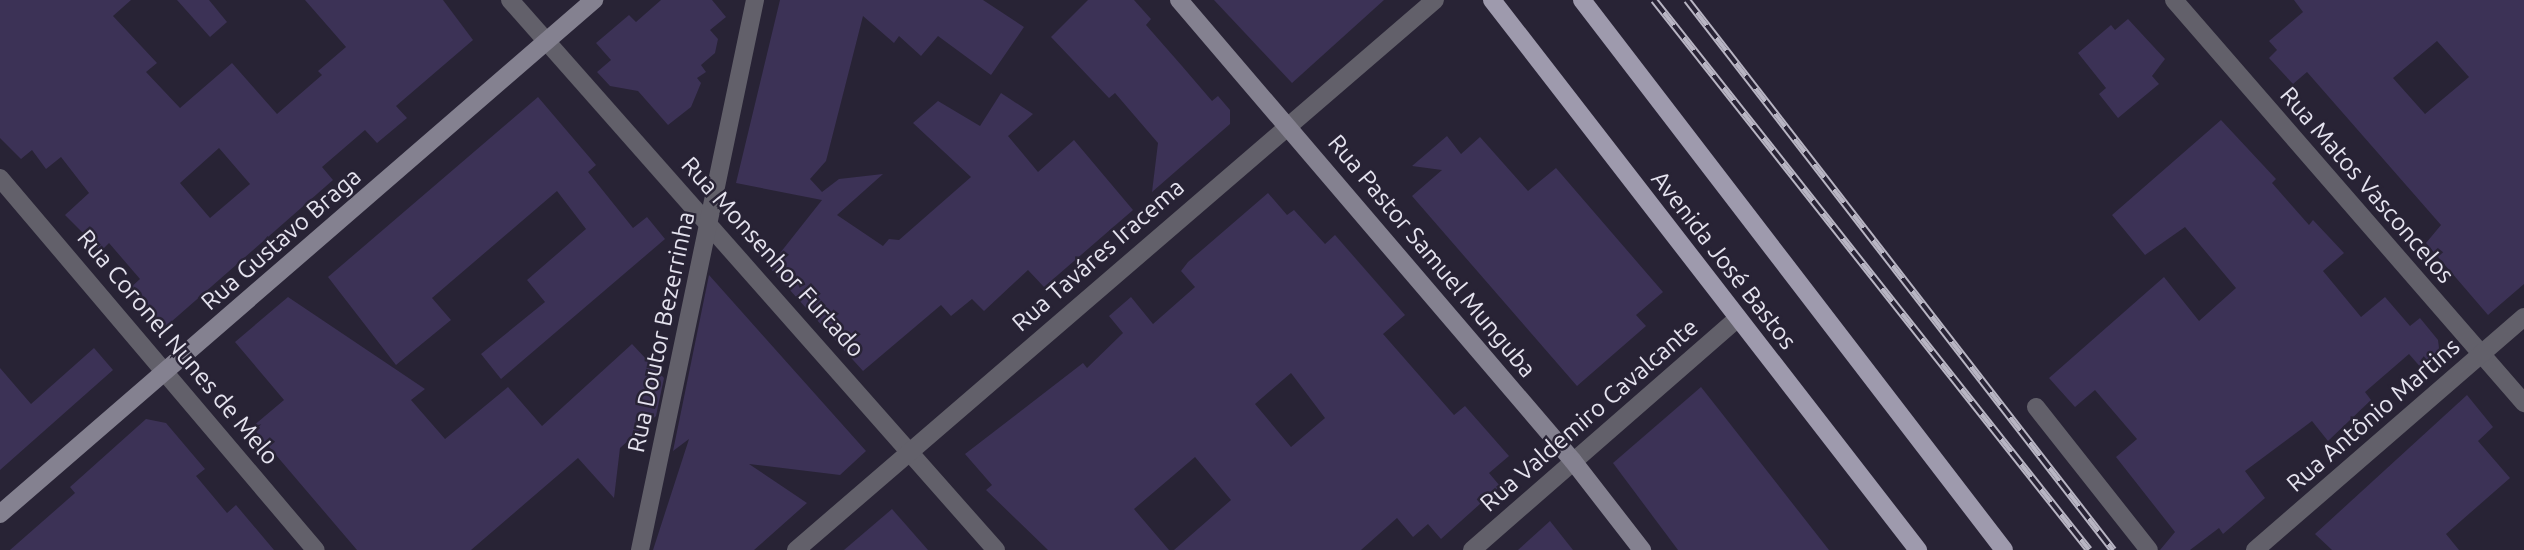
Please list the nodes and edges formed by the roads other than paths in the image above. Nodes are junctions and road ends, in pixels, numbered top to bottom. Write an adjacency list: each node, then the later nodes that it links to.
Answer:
1 (510, 0): 9 (street, Rua Monsenhor Furtado)
2 (594, 0): 9 (street, Rua Gustavo Braga)
3 (755, 0): 12 (street, Rua Doutor Bezerrinha)
4 (1179, 0): 10 (street, Rua Pastor Samuel Munguba)
5 (1434, 0): 10 (street, Rua Taváres Iracema)
6 (1492, 0): 14 (main road, Avenida José Bastos)
7 (1581, 0): 29 (main road, Avenida José Bastos)
8 (2174, 0): 15 (street, Rua Matos Vasconcelos)
9 (547, 41): 12 (street, Rua Monsenhor Furtado); 16 (street, Rua Gustavo Braga)
10 (1288, 124): 19 (street, Rua Taváres Iracema); 20 (street, Rua Pastor Samuel Munguba)
11 (0, 178): 16 (street, Rua Coronel Nunes de Melo)
12 (709, 221): 19 (street, Rua Monsenhor Furtado); 23 (street, Rua Doutor Bezerrinha)
13 (2524, 317): 15 (street, Rua Antônio Martins)
14 (1738, 318): 20 (street, Rua Valdemiro Cavalcante); 28 (main road, Avenida José Bastos)
15 (2481, 353): 17 (street, Rua Matos Vasconcelos); 31 (street, Rua Antônio Martins)
16 (167, 370): 21 (street, Rua Gustavo Braga); 22 (street, Rua Coronel Nunes de Melo)
17 (2524, 402)
18 (2036, 407): 30 (street)
19 (911, 449): 24 (street, Rua Taváres Iracema); 25 (street, Rua Monsenhor Furtado)
20 (1573, 461): 26 (street, Rua Valdemiro Cavalcante); 27 (street, Rua Pastor Samuel Munguba)
21 (0, 514)
22 (316, 550)
23 (640, 550)
24 (796, 550)
25 (996, 550)
26 (1472, 550)
27 (1642, 550)
28 (1918, 550)
29 (2004, 550)
30 (2149, 550)
31 (2255, 550)

